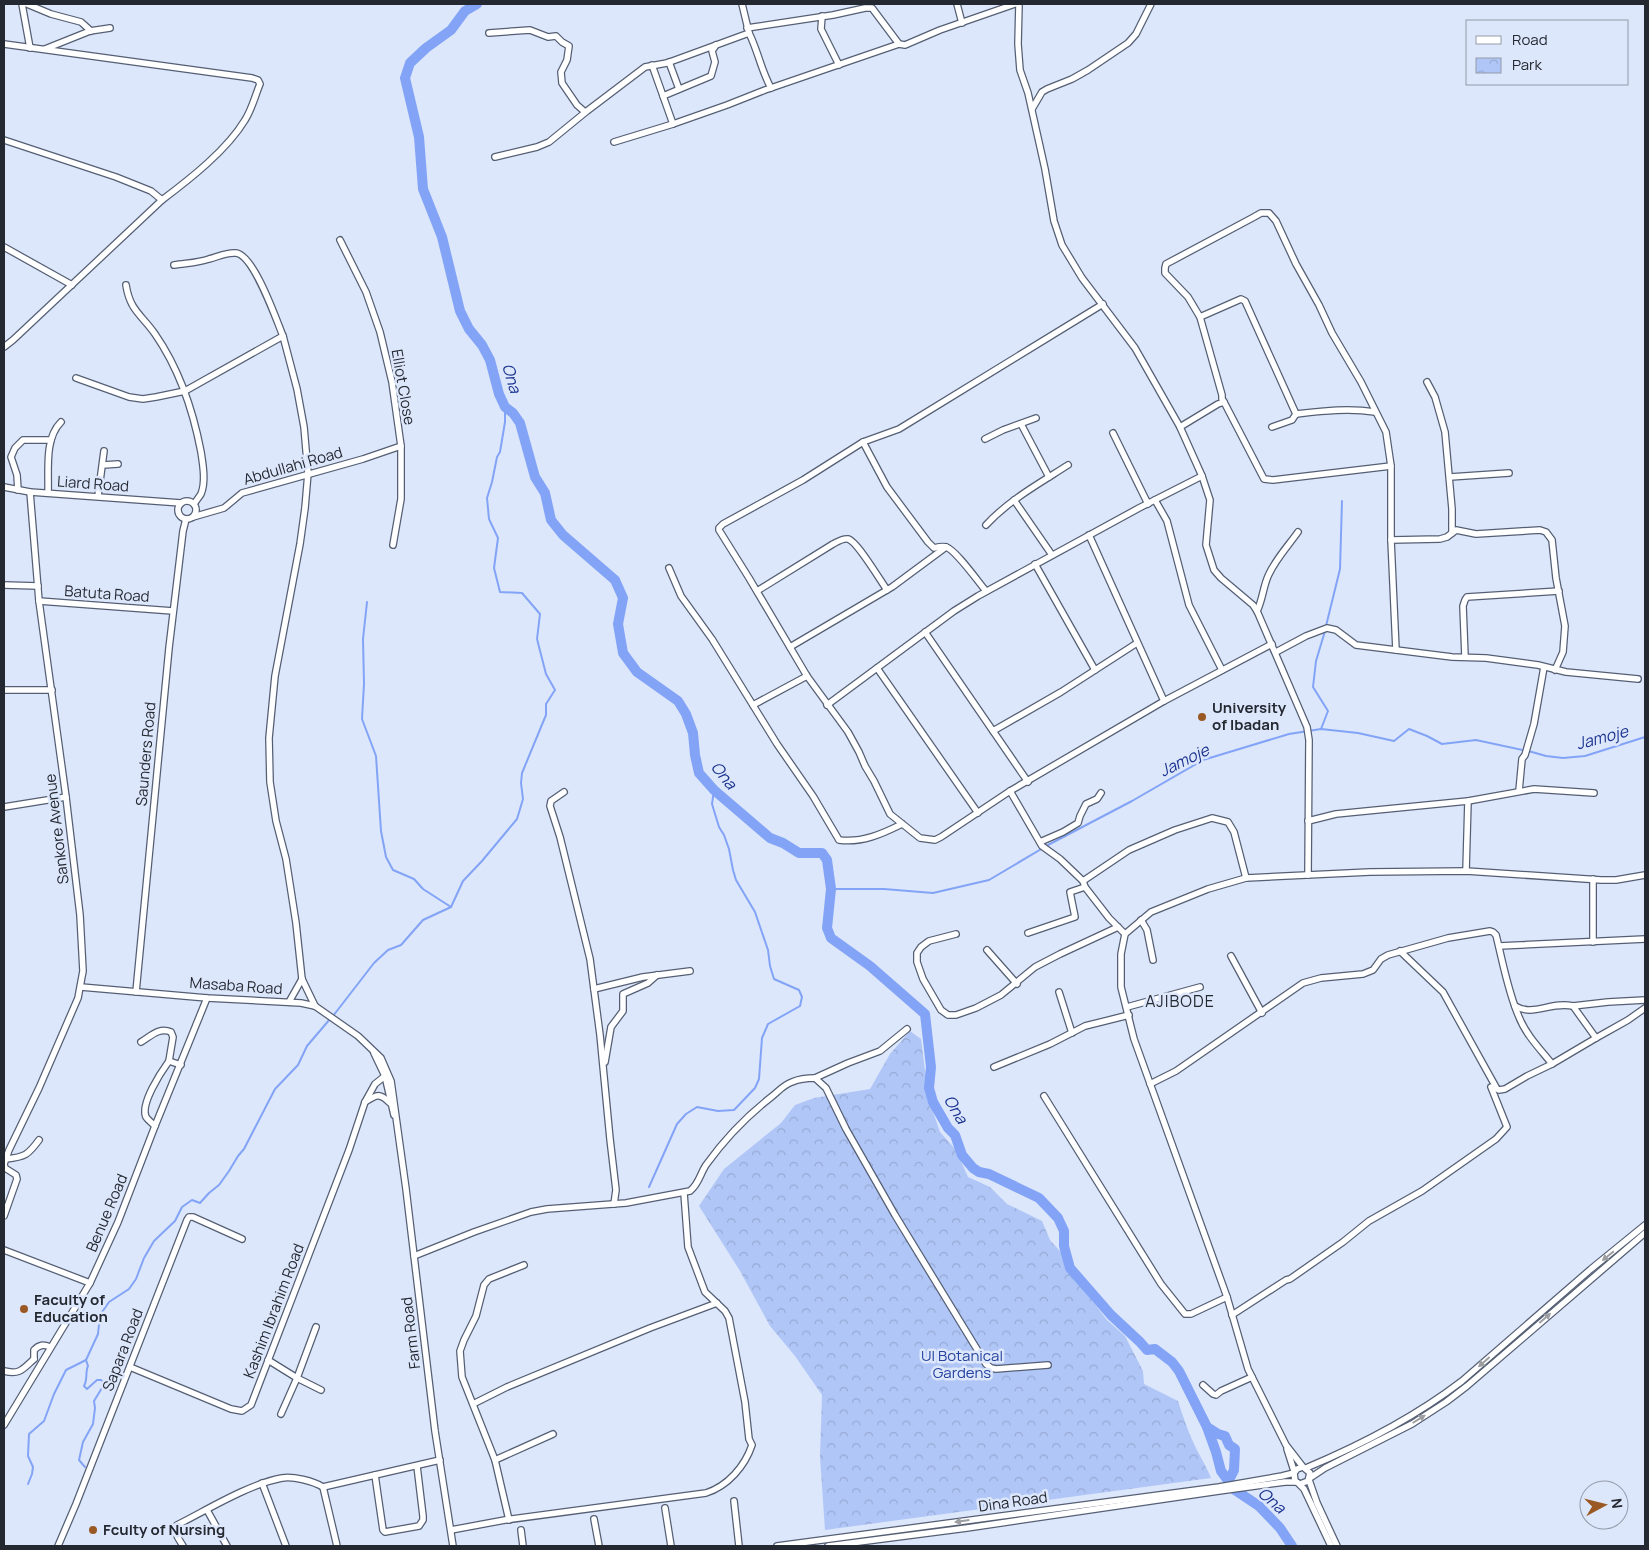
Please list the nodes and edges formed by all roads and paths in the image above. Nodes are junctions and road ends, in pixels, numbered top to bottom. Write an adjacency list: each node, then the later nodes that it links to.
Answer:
1 (22, 4): 16 (street)
2 (27, 4): 11 (street)
3 (742, 4): 10 (street)
4 (957, 4): 8 (street)
5 (1017, 4): 8 (street); 24 (street)
6 (1151, 4): 24 (street)
7 (822, 16): 10 (street); 14 (street); 20 (street)
8 (962, 23): 14 (street)
9 (110, 28): 11 (street)
10 (748, 30): 15 (street); 21 (street)
11 (91, 31): 17 (street)
12 (490, 33): 25 (street)
13 (4, 44): 16 (street)
14 (899, 44): 20 (street)
15 (716, 45): 18 (street); 22 (street)
16 (30, 48): 17 (street)
17 (43, 50): 30 (street)
18 (669, 62): 19 (street); 22 (street)
19 (652, 66): 23 (street); 25 (street)
20 (839, 66): 21 (street)
21 (771, 88): 26 (street)
22 (678, 89): 23 (street)
23 (663, 96): 26 (street)
24 (1032, 109): 36 (street)
25 (585, 112): 29 (street)
26 (673, 124): 28 (street)
27 (4, 140): 30 (street)
28 (614, 142)
29 (495, 157)
30 (162, 200): 34 (street)
31 (340, 240): 55 (street, Elliot Close)
32 (4, 247): 34 (street)
33 (174, 265): 38 (street)
34 (72, 285): 39 (street)
35 (126, 285): 42 (street)
36 (1103, 304): 49 (street); 54 (street)
37 (1200, 317): 43 (street); 44 (street); 45 (street)
38 (283, 336): 42 (street); 61 (street)
39 (4, 347)
40 (76, 378): 42 (street)
41 (1426, 382): 65 (street)
42 (185, 390): 75 (street)
43 (1224, 402): 49 (street); 60 (street)
44 (1375, 412): 45 (street); 60 (street)
45 (1296, 414): 50 (street)
46 (1036, 418): 48 (street)
47 (61, 422): 53 (street)
48 (1020, 424): 52 (street); 64 (street)
49 (1180, 427): 63 (street)
50 (1272, 427)
51 (1113, 433): 74 (street)
52 (985, 439)
53 (51, 440): 67 (street); 69 (street)
54 (863, 442): 85 (street); 91 (street)
55 (401, 446): 61 (street, Abdullahi Road); 84 (street, Elliot Close)
56 (104, 451): 58 (street)
57 (118, 464): 58 (street)
58 (103, 465): 70 (street)
59 (1068, 465): 64 (street)
60 (1391, 466): 83 (street)
61 (308, 473): 76 (street, Abdullahi Road); 151 (street)
62 (1509, 473): 65 (street)
63 (1202, 476): 72 (street); 97 (street)
64 (1049, 477): 71 (street)
65 (1450, 477): 81 (street)
66 (4, 487): 67 (street, Liard Road)
67 (18, 490): 68 (street, Liard Road)
68 (30, 492): 69 (street, Liard Road); 90 (street, Sankore Avenue)
69 (48, 493): 70 (street, Liard Road)
70 (98, 496): 73 (street, Liard Road)
71 (1014, 500): 79 (street); 86 (street)
72 (1156, 500): 74 (street); 108 (street)
73 (181, 503): 75 (street); 78 (street)
74 (1148, 504): 82 (street)
75 (195, 506): 76 (street); 77 (street)
76 (205, 514): 77 (street, Abdullahi Road)
77 (193, 517): 78 (street)
78 (186, 519): 96 (street, Saunders Road)
79 (986, 525)
80 (1298, 532): 97 (street)
81 (1452, 533): 83 (street); 94 (street)
82 (1089, 535): 86 (street); 99 (street)
83 (1392, 540): 102 (street)
84 (393, 545)
85 (946, 547): 92 (street); 93 (street)
86 (1052, 556): 87 (street)
87 (1035, 564): 93 (street); 107 (street)
88 (669, 568): 115 (street)
89 (4, 585): 90 (street)
90 (38, 586): 95 (street, Sankore Avenue)
91 (757, 590): 92 (street); 101 (street)
92 (887, 590): 101 (street)
93 (986, 591): 98 (street)
94 (1559, 591): 104 (street); 109 (street)
95 (39, 601): 96 (street, Batuta Road); 113 (street, Sankore Avenue)
96 (173, 611): 157 (street, Saunders Road)
97 (1257, 611): 100 (street)
98 (925, 632): 106 (street); 117 (street)
99 (1137, 644): 107 (street); 114 (street)
100 (1272, 644): 103 (street); 108 (street)
101 (790, 647): 110 (street)
102 (1396, 650): 103 (street); 104 (street)
103 (1276, 652): 128 (street)
104 (1465, 657): 105 (street)
105 (1544, 667): 109 (street); 120 (street)
106 (877, 668): 116 (street); 127 (street)
107 (1094, 670): 117 (street)
108 (1222, 670): 114 (street)
109 (1555, 670): 111 (street)
110 (807, 676): 115 (street); 116 (street)
111 (1638, 680)
112 (4, 690): 113 (street)
113 (52, 690): 124 (street, Sankore Avenue)
114 (1164, 701): 118 (street)
115 (753, 705): 129 (street)
116 (827, 705): 129 (street)
117 (993, 731): 118 (street)
118 (1028, 782): 119 (street)
119 (1010, 791): 127 (street); 130 (street)
120 (1519, 791): 123 (street); 125 (street)
121 (564, 792): 156 (street)
122 (1102, 793): 130 (street)
123 (1594, 793)
124 (66, 797): 126 (street); 154 (street, Sankore Avenue)
125 (1468, 801): 128 (street); 131 (street)
126 (4, 807)
127 (978, 813): 129 (street)
128 (1308, 820): 132 (street)
129 (902, 824)
130 (1040, 842): 136 (street)
131 (1466, 871): 132 (street); 135 (street)
132 (1308, 875): 134 (street)
133 (1645, 875): 135 (street)
134 (1246, 878): 136 (street); 137 (street)
135 (1593, 879): 143 (street)
136 (1084, 884): 138 (street); 139 (street)
137 (1141, 920): 141 (street); 148 (street)
138 (1118, 927): 141 (street); 152 (street)
139 (1028, 932)
140 (956, 934): 152 (street)
141 (1125, 934): 166 (street)
142 (1645, 939): 143 (street)
143 (1593, 942): 144 (street)
144 (1499, 946): 146 (street); 164 (street)
145 (987, 950): 152 (street)
146 (1400, 951): 168 (street); 184 (street)
147 (1231, 956): 168 (street)
148 (1153, 960)
149 (690, 971): 150 (street)
150 (657, 975): 156 (street); 179 (street)
151 (302, 979): 155 (street); 161 (street)
152 (1017, 984)
153 (1200, 986): 166 (street)
154 (81, 987): 157 (street, Masaba Road); 192 (street, Sankore Avenue)
155 (307, 989): 162 (street); 163 (street)
156 (594, 989): 179 (street)
157 (136, 992): 159 (street, Masaba Road)
158 (1059, 992): 171 (street)
159 (207, 998): 161 (street, Masaba Road); 177 (street, Benue Road)
160 (1645, 1000): 165 (street)
161 (289, 1002): 162 (street, Masaba Road)
162 (301, 1003): 163 (street, Masaba Road)
163 (315, 1006): 174 (street, Masaba Road)
164 (1515, 1006): 165 (street); 176 (street)
165 (1573, 1006): 172 (street)
166 (1127, 1007): 169 (street)
167 (1645, 1008): 172 (street)
168 (1262, 1013): 182 (street)
169 (1128, 1015): 171 (street); 182 (street)
170 (907, 1029): 181 (street)
171 (1072, 1033): 178 (street)
172 (1596, 1038): 176 (street)
173 (141, 1042): 175 (street)
174 (373, 1051): 180 (street, Farm Road); 189 (street, Farm Road)
175 (169, 1061): 177 (street); 190 (street)
176 (1552, 1064): 184 (street)
177 (181, 1065): 190 (street, Benue Road)
178 (994, 1067)
179 (603, 1069): 195 (street)
180 (385, 1076): 187 (street, Kashim Ibrahim Road); 188 (street, Farm Road)
181 (815, 1078): 194 (street); 212 (street)
182 (1150, 1084): 204 (street)
183 (1491, 1087): 186 (street)
184 (1499, 1090): 186 (street)
185 (1044, 1096): 204 (street)
186 (1497, 1099): 206 (street)
187 (365, 1102): 188 (street); 210 (street, Kashim Ibrahim Road)
188 (390, 1103): 189 (street, Farm Road)
189 (395, 1117): 201 (street, Farm Road)
190 (155, 1126): 203 (street, Benue Road)
191 (39, 1140): 193 (street)
192 (6, 1149): 193 (street, Sankore Avenue)
193 (6, 1159): 196 (street)
194 (684, 1193): 195 (street); 205 (street)
195 (614, 1204): 201 (street)
196 (4, 1216)
197 (1645, 1224): 227 (street, one-way to 227)
198 (1645, 1233): 230 (street, one-way to 198)
199 (242, 1239): 213 (street, Sapara Road)
200 (4, 1250): 203 (street)
201 (414, 1256): 224 (street, Farm Road)
202 (524, 1265): 219 (street)
203 (90, 1283): 208 (street, Benue Road)
204 (1227, 1297): 206 (street)
205 (716, 1303): 219 (street); 240 (street)
206 (1232, 1314): 215 (street)
207 (316, 1327): 216 (street)
208 (50, 1347): 209 (street); 211 (street, Benue Road)
209 (34, 1359): 211 (street); 214 (street)
210 (268, 1360): 213 (street, Kashim Ibrahim Road); 216 (street)
211 (41, 1362): 221 (street, Benue Road)
212 (1048, 1365)
213 (130, 1367): 243 (street, Sapara Road)
214 (4, 1371)
215 (1252, 1377): 217 (street); 223 (street)
216 (297, 1378): 218 (street); 220 (street)
217 (1203, 1385)
218 (321, 1390)
219 (473, 1404): 225 (street)
220 (280, 1414)
221 (4, 1425)
222 (553, 1434): 225 (street)
223 (1286, 1445): 227 (street); 228 (street)
224 (440, 1460): 226 (street); 241 (street, Farm Road)
225 (495, 1460): 240 (street)
226 (417, 1466): 229 (street); 229 (street)
227 (1304, 1468): 228 (street); 230 (street)
228 (1294, 1472): 231 (street); 233 (street)
229 (375, 1475): 234 (street)
230 (1309, 1480): 231 (street); 256 (street)
231 (1298, 1483): 233 (street); 255 (street)
232 (262, 1484): 234 (street); 238 (street); 246 (street)
233 (1252, 1484): 235 (street, Dina Road)
234 (322, 1487): 247 (street)
235 (1219, 1489): 253 (street, Dina Road, one-way to 253); 254 (street, Dina Road)
236 (734, 1501): 252 (street)
237 (665, 1508): 251 (street)
238 (207, 1510): 244 (street); 245 (street)
239 (594, 1519): 250 (street)
240 (509, 1520): 241 (street)
241 (451, 1530): 248 (street, Farm Road)
242 (521, 1530): 249 (street)
243 (58, 1546)
244 (183, 1546)
245 (227, 1546)
246 (286, 1546)
247 (337, 1546)
248 (454, 1546)
249 (523, 1546)
250 (599, 1546)
251 (671, 1546)
252 (739, 1546)
253 (777, 1546)
254 (828, 1546)
255 (1331, 1546)
256 (1337, 1546)

